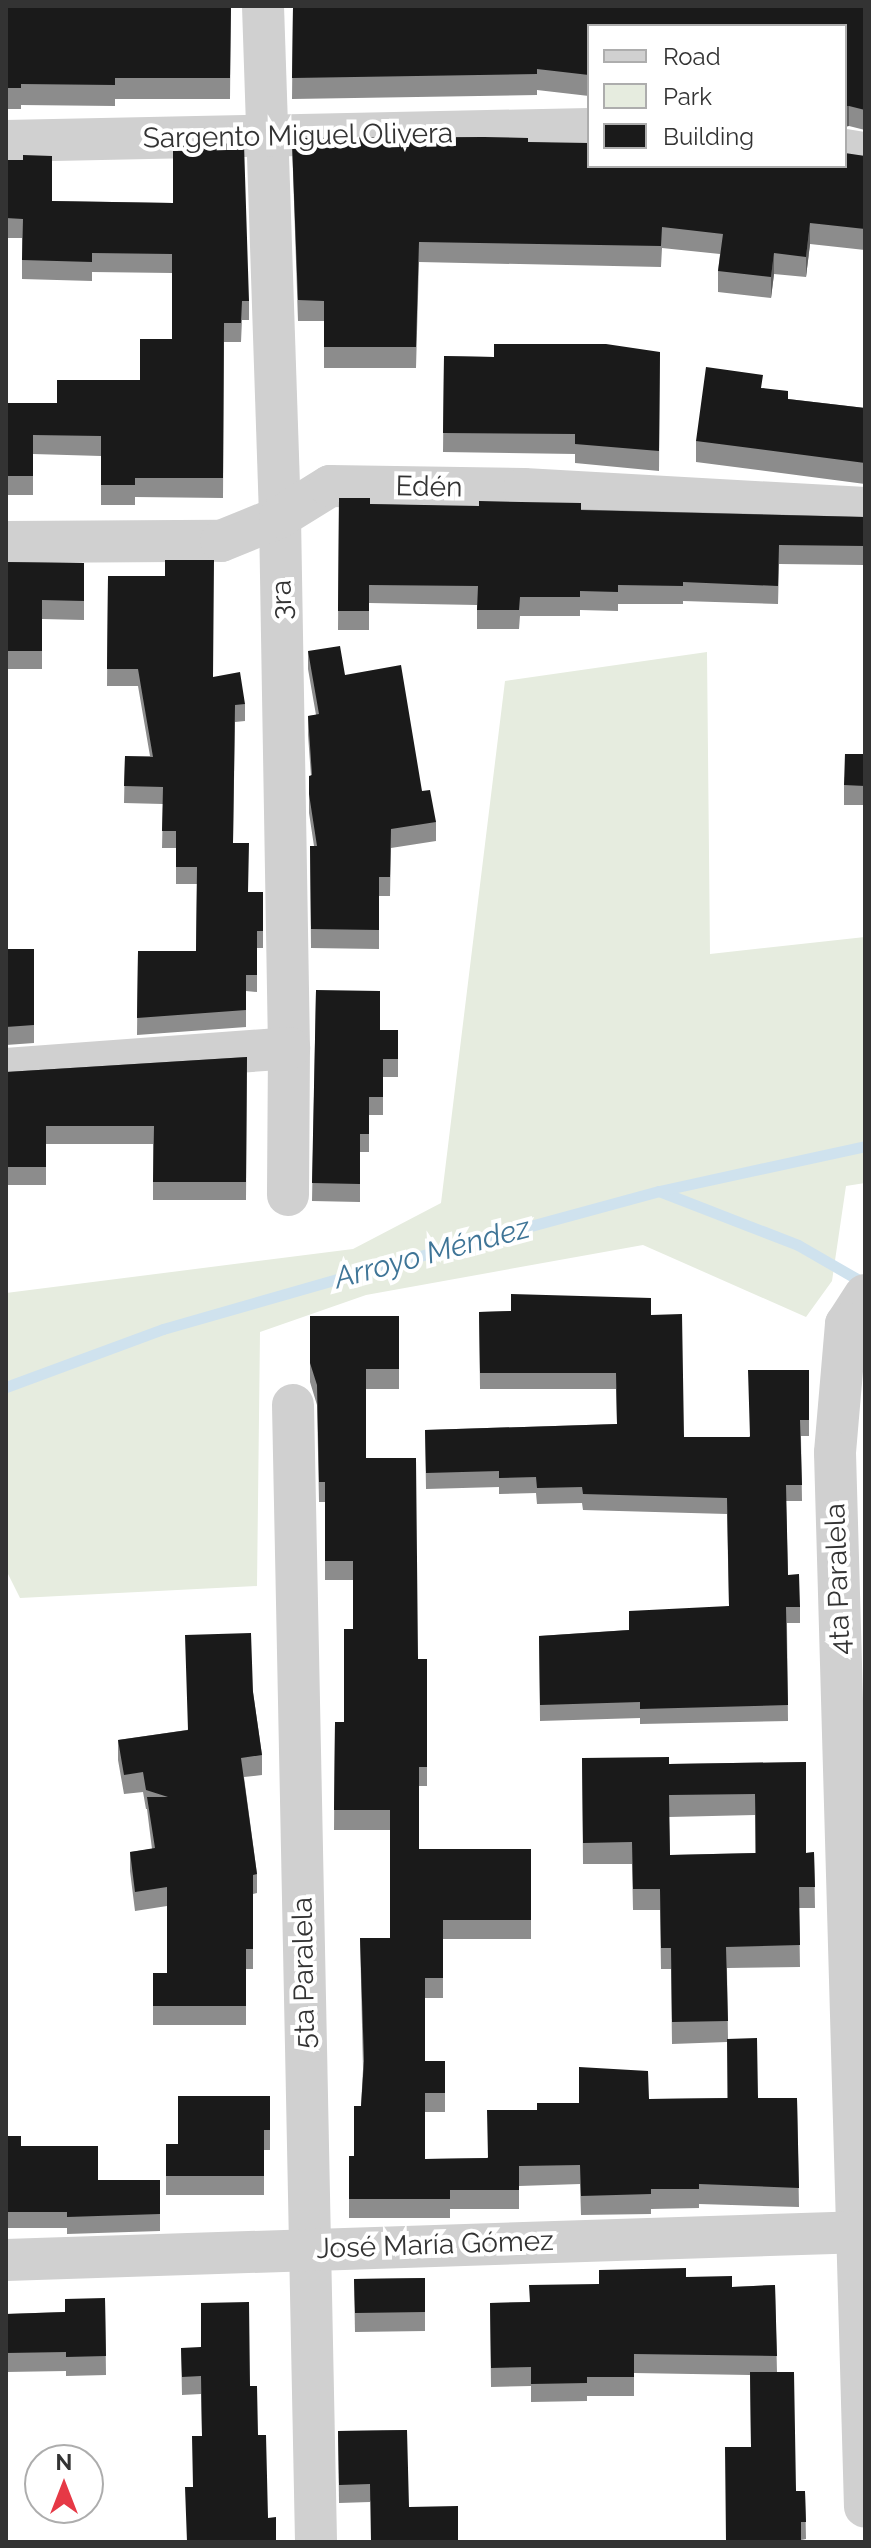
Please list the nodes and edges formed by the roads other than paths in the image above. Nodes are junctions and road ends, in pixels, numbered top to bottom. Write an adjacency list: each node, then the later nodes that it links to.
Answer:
1 (263, 6): 3 (street, 3ra)
2 (587, 129): 3 (street, Sargento Miguel Olivera)
3 (266, 137): 4 (street, Sargento Miguel Olivera); 6 (street, 3ra)
4 (6, 141)
5 (865, 508): 6 (street, Edén)
6 (280, 517): 7 (street, Edén); 8 (street, 3ra)
7 (6, 542)
8 (289, 1048): 9 (street); 10 (street, 3ra)
9 (6, 1069)
10 (288, 1195)
11 (855, 1310): 13 (street, 4ta Paralela)
12 (293, 1405): 14 (street, 5ta Paralela)
13 (861, 2232): 14 (street, José María Gómez); 16 (street, 4ta Paralela)
14 (309, 2249): 15 (street, José María Gómez); 17 (street, 5ta Paralela)
15 (6, 2260)
16 (865, 2507)
17 (316, 2542)

